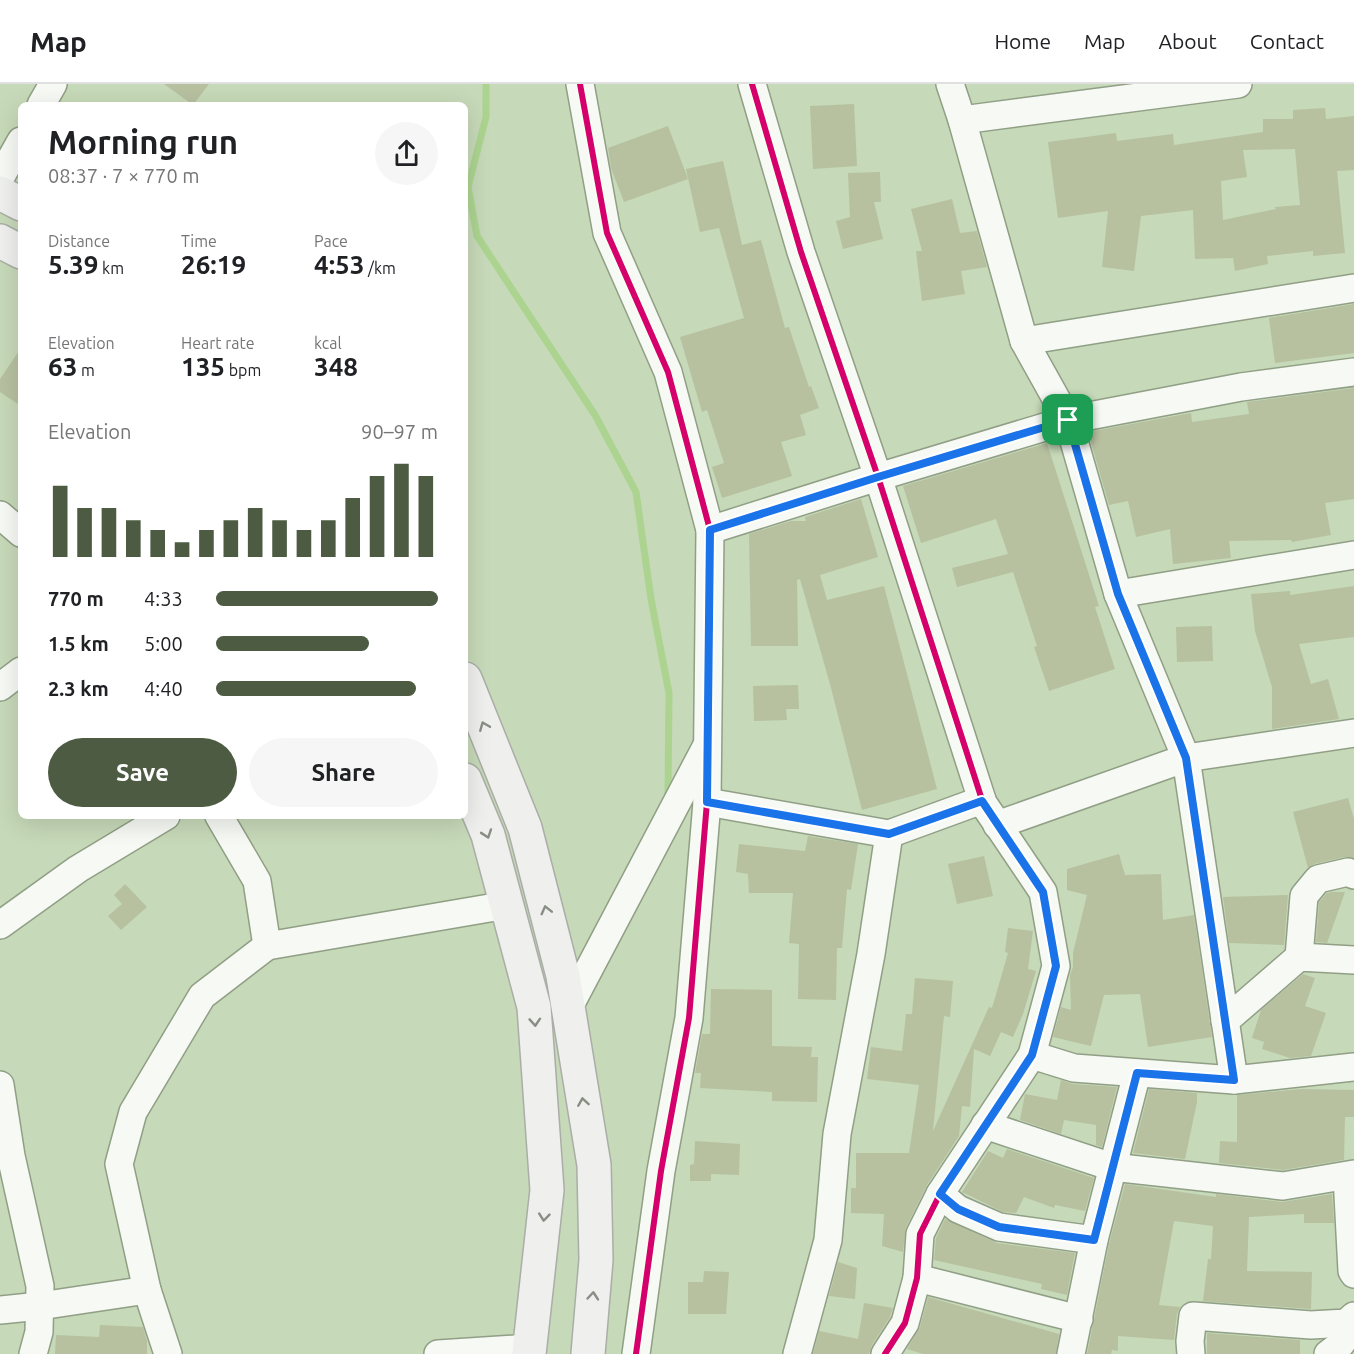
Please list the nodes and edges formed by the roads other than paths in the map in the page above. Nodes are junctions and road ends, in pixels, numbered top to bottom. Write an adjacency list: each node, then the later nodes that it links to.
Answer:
1 (53, 84): 6 (street)
2 (580, 84): 21 (street)
3 (752, 84): 18 (street)
4 (950, 84): 7 (street)
5 (1238, 84): 7 (street)
6 (43, 102)
7 (962, 120): 15 (street)
8 (18, 146): 9 (street)
9 (0, 178)
10 (0, 193): 11 (main road)
11 (18, 202)
12 (0, 241): 13 (main road)
13 (18, 250)
14 (1354, 288): 15 (street)
15 (1024, 340): 17 (street)
16 (1354, 372): 17 (street)
17 (1068, 420): 18 (street); 23 (street)
18 (878, 477): 21 (street); 31 (street)
19 (0, 515): 20 (street)
20 (18, 530)
21 (710, 530): 28 (street)
22 (1354, 555): 23 (street)
23 (1118, 594): 29 (street)
24 (18, 673): 26 (street)
25 (468, 686): 43 (main road, one-way to 25)
26 (0, 687)
27 (1354, 733): 29 (street)
28 (708, 744): 32 (street); 43 (street)
29 (1186, 758): 35 (street); 44 (street)
30 (468, 787): 38 (main road, one-way to 38)
31 (982, 801): 35 (street); 36 (street)
32 (707, 802): 36 (street); 68 (street)
33 (161, 819): 39 (street)
34 (221, 819): 40 (street)
35 (997, 825): 45 (street)
36 (889, 834): 69 (street)
37 (1354, 875): 41 (street)
38 (507, 905): 40 (street); 63 (main road, one-way to 63)
39 (0, 925)
40 (267, 946): 57 (street)
41 (1299, 957): 42 (street); 44 (street)
42 (1354, 960)
43 (568, 1009): 67 (main road, one-way to 43)
44 (1225, 1021): 48 (street)
45 (1032, 1055): 47 (street); 50 (street)
46 (1354, 1067): 48 (street)
47 (1137, 1073): 48 (street); 51 (street)
48 (1234, 1080)
49 (0, 1085): 58 (street)
50 (985, 1125): 51 (street); 53 (street)
51 (1112, 1167): 52 (street); 54 (street)
52 (1351, 1175): 55 (street)
53 (940, 1194): 54 (street); 56 (street)
54 (1094, 1240): 61 (street)
55 (1354, 1274)
56 (916, 1278): 61 (street); 70 (street)
57 (147, 1290): 58 (street); 65 (street)
58 (40, 1306): 59 (street); 64 (street)
59 (0, 1310)
60 (1354, 1316): 72 (street)
61 (1079, 1319): 71 (street)
62 (1354, 1326): 73 (street)
63 (530, 1351): 66 (street)
64 (33, 1354)
65 (168, 1354)
66 (438, 1354)
67 (588, 1354)
68 (636, 1354)
69 (797, 1354)
70 (885, 1354)
71 (1071, 1354)
72 (1191, 1354)
73 (1329, 1354)

